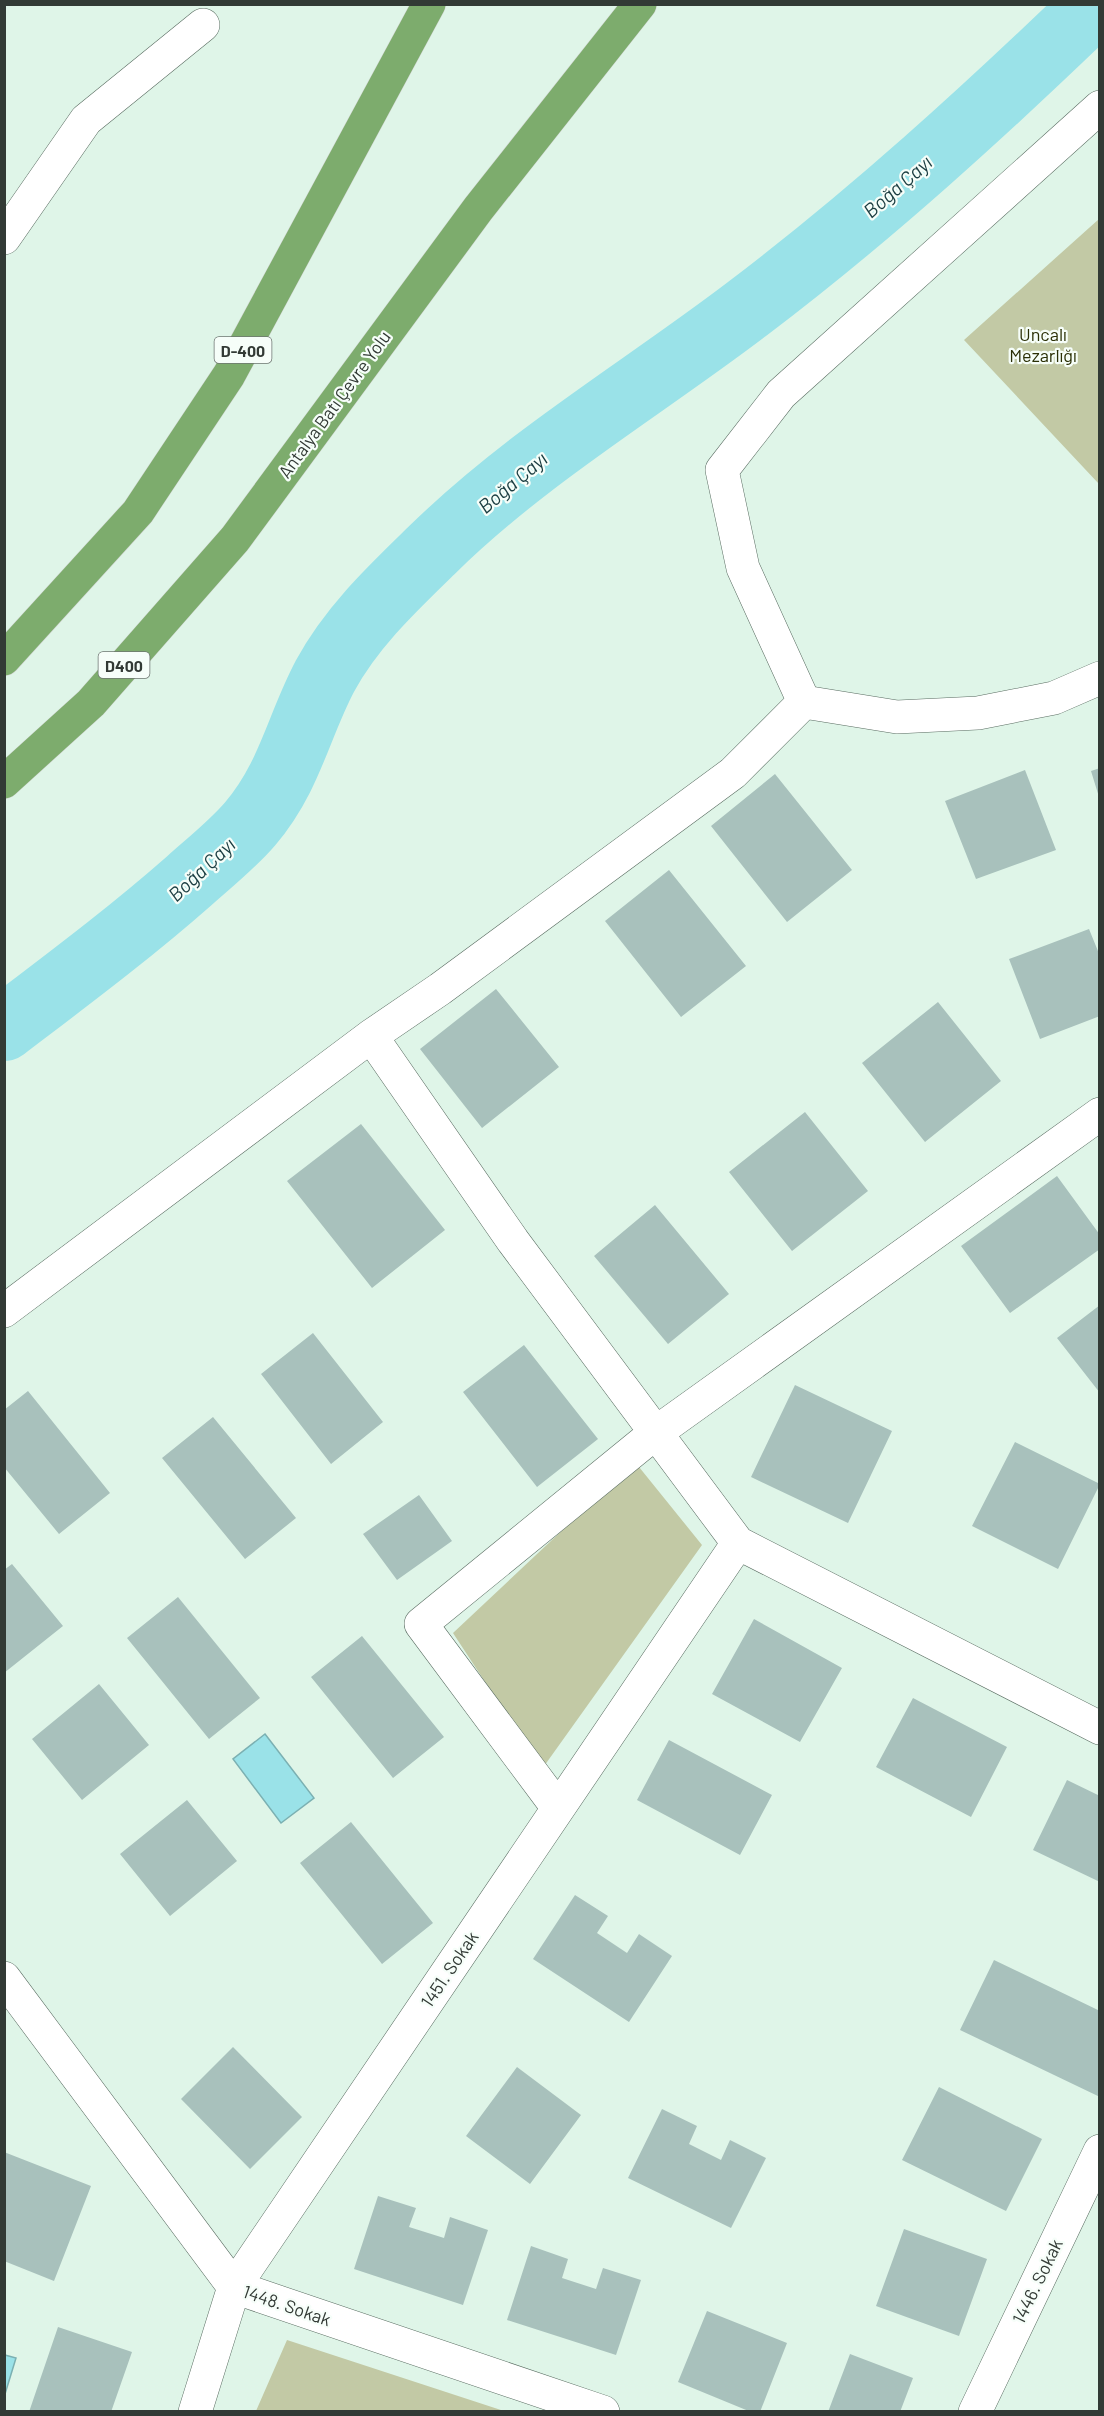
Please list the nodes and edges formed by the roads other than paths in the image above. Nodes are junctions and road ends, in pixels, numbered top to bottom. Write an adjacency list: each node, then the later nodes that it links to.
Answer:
1 (429, 4): 6 (highway, D-400)
2 (640, 4): 9 (highway, Antalya Batı Çevre Yolu / D400)
3 (203, 25): 5 (street)
4 (1100, 107): 8 (street)
5 (4, 238)
6 (4, 659)
7 (1100, 678): 8 (street)
8 (804, 702): 10 (street)
9 (4, 782)
10 (371, 1036): 12 (street); 13 (street)
11 (1100, 1114): 13 (street)
12 (4, 1311)
13 (654, 1434): 14 (street); 16 (street)
14 (738, 1543): 15 (street); 16 (street, 1451. Sokak)
15 (1100, 1728)
16 (558, 1808): 19 (street, 1451. Sokak)
17 (4, 1978): 19 (street, 1448. Sokak)
18 (1100, 2151): 22 (street, 1446. Sokak)
19 (234, 2287): 20 (street, 1451. Sokak); 21 (street, 1448. Sokak)
20 (195, 2412)
21 (603, 2412)
22 (975, 2412)

